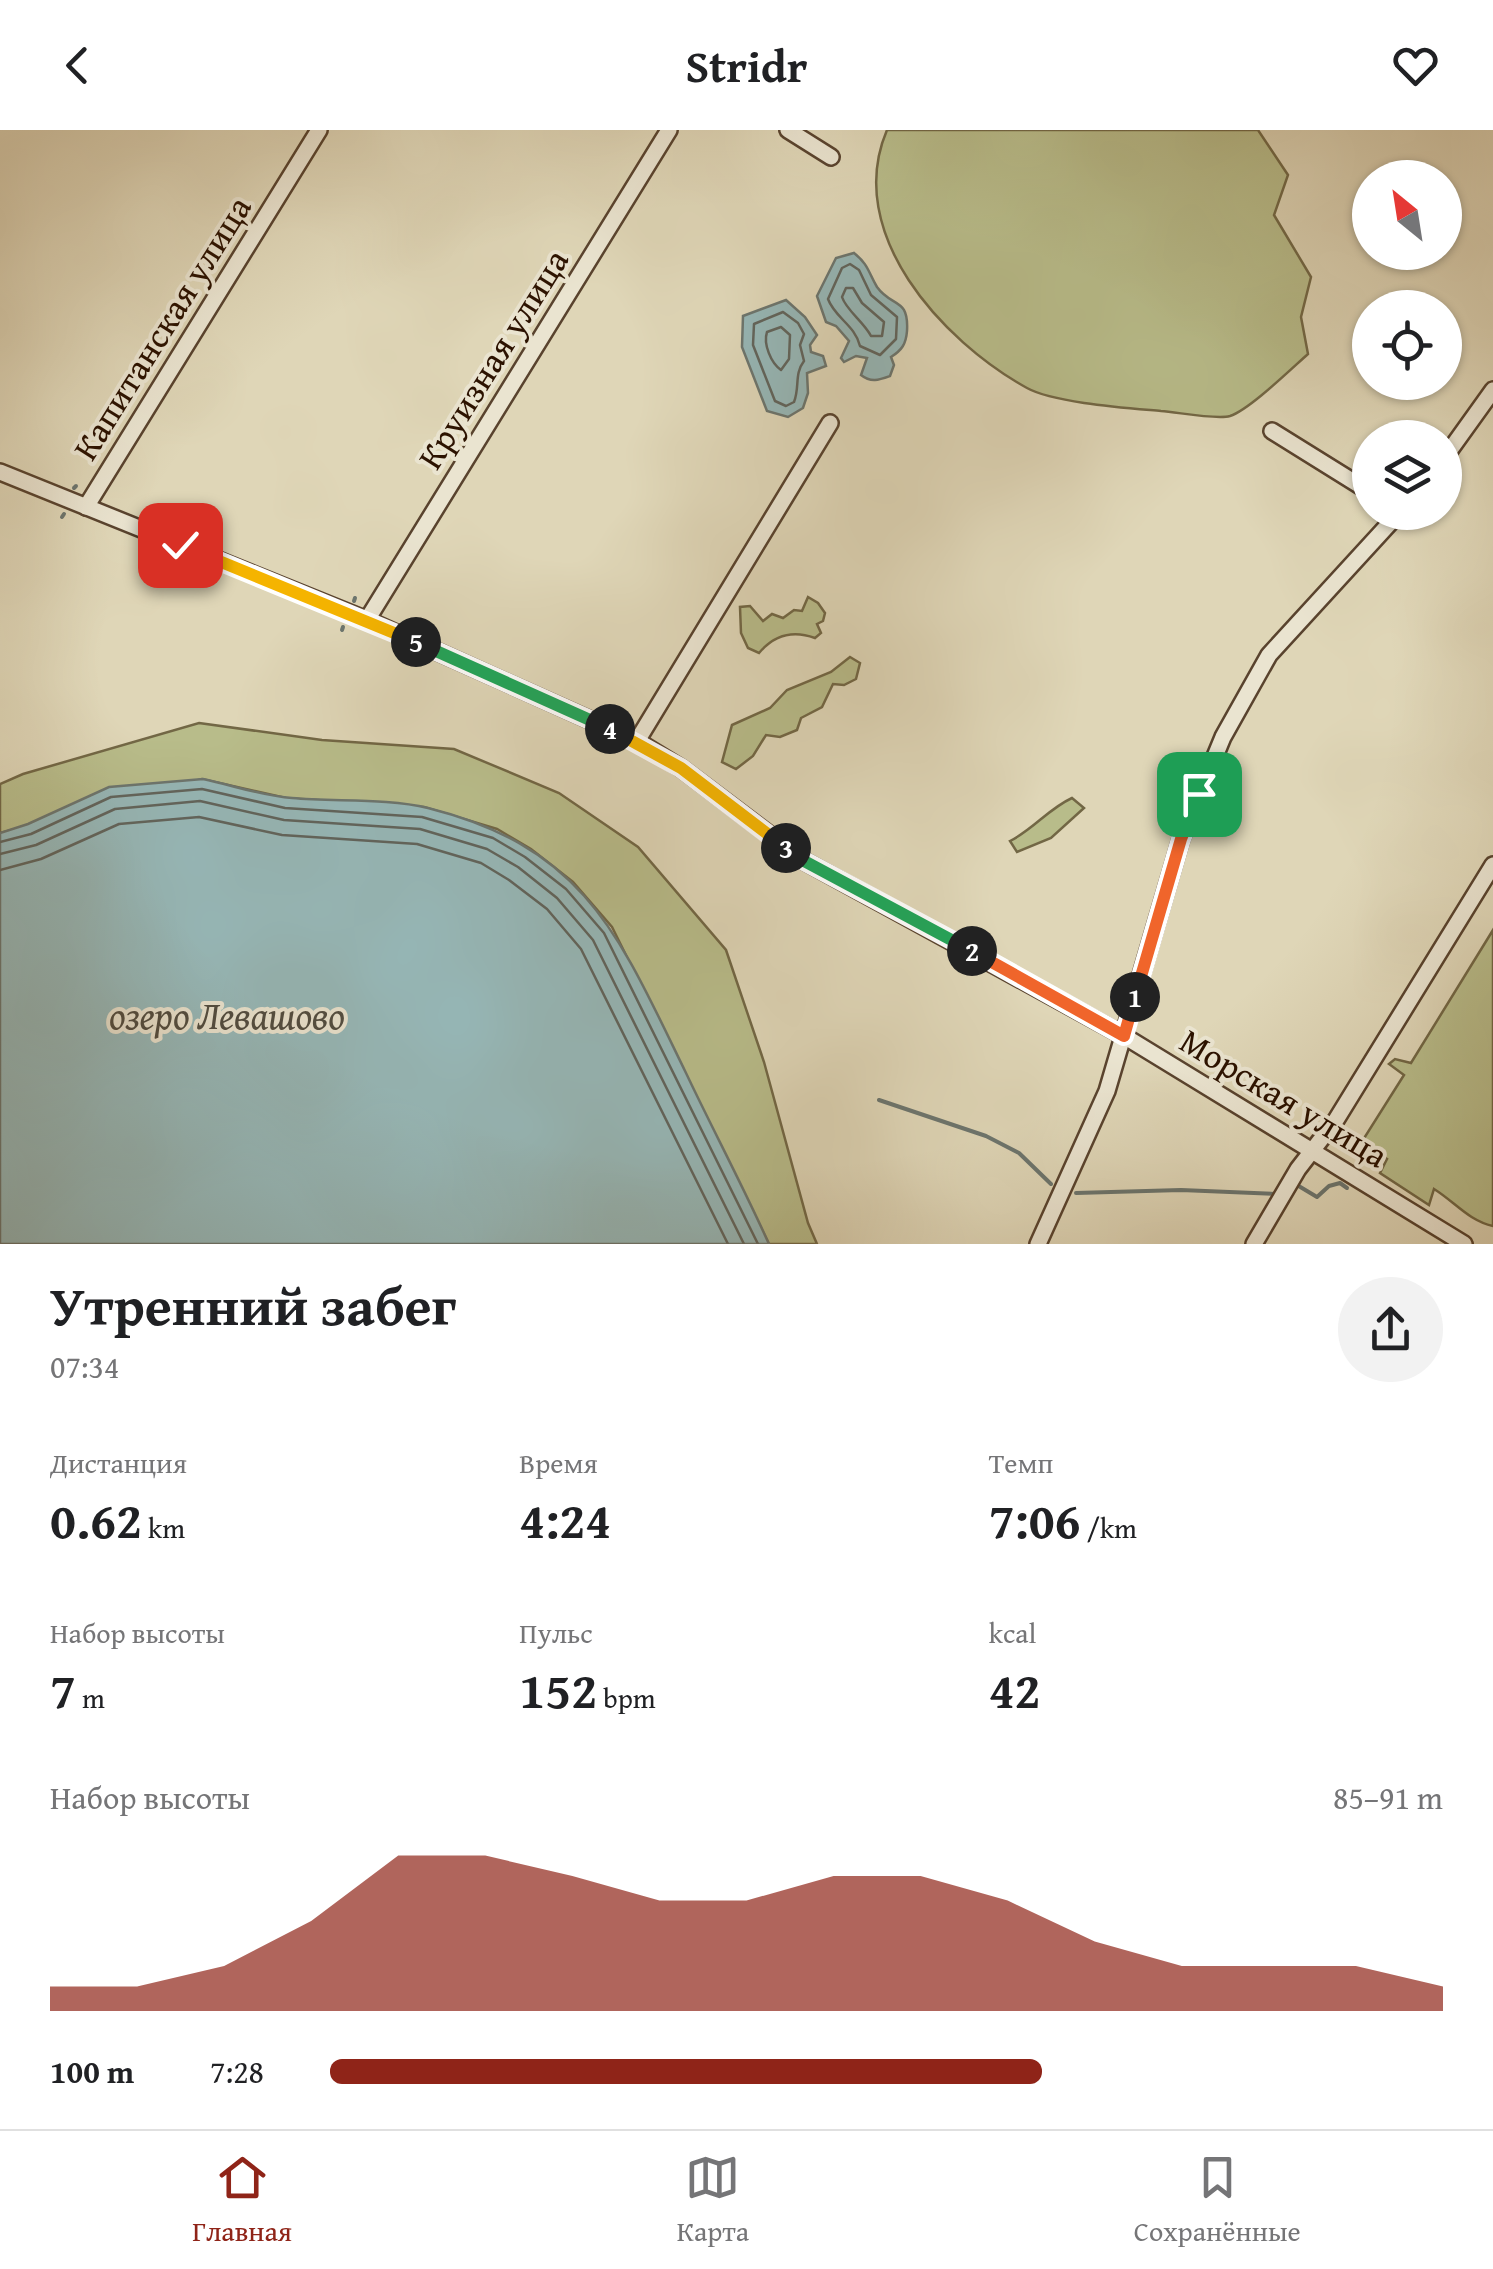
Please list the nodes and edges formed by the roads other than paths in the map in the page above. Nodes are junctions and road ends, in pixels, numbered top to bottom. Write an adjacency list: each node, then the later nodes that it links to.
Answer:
1 (319, 130): 11 (street, Капитанская улица)
2 (669, 130): 13 (street, Круизная улица)
3 (788, 130): 4 (street)
4 (831, 157)
5 (1493, 390): 8 (street)
6 (830, 423): 14 (street)
7 (1272, 432): 10 (street)
8 (1462, 435)
9 (0, 472): 11 (street, Морская улица)
10 (1352, 481)
11 (86, 507): 13 (street, Морская улица)
12 (1384, 530): 16 (street)
13 (367, 620): 14 (street, Морская улица)
14 (637, 740): 16 (street, Морская улица)
15 (1493, 865): 17 (street)
16 (1124, 1036): 17 (street, Морская улица); 18 (street)
17 (1312, 1149): 19 (street); 20 (street, Морская улица)
18 (1038, 1244)
19 (1254, 1244)
20 (1464, 1244)

